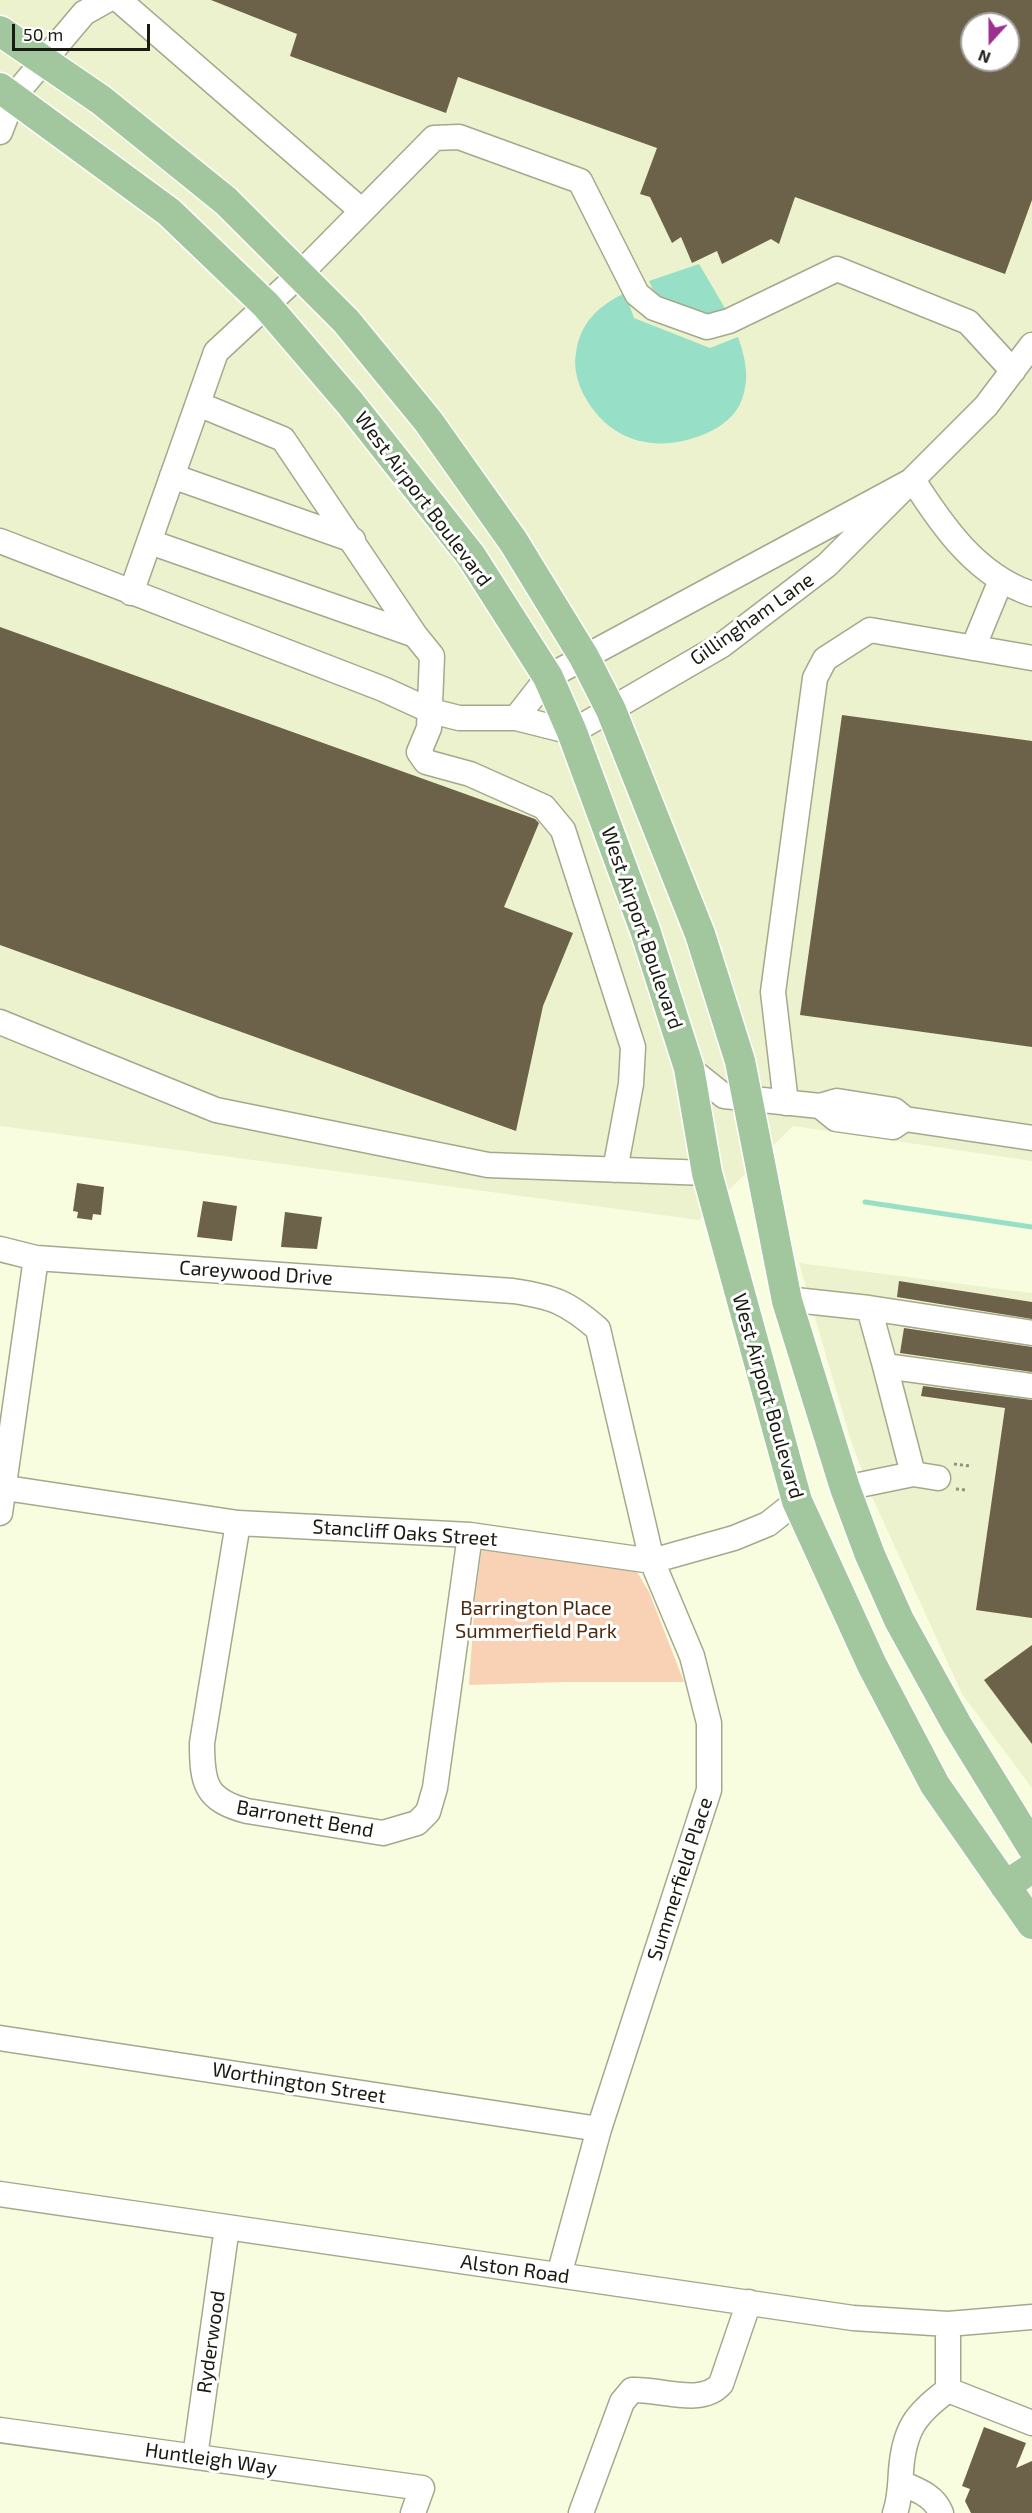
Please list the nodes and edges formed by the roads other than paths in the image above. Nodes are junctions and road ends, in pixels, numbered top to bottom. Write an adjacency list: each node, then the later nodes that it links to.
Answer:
1 (107, 0): 4 (street)
2 (119, 0): 7 (street)
3 (0, 31): 4 (main road)
4 (43, 60): 5 (street); 8 (main road)
5 (7, 92): 6 (street); 9 (main road, West Airport Boulevard)
6 (0, 131)
7 (362, 211): 8 (street); 11 (street)
8 (299, 275): 9 (street); 23 (main road)
9 (266, 305): 12 (street); 25 (main road, West Airport Boulevard)
10 (1032, 345): 11 (street, Gillingham Lane)
11 (1013, 370): 14 (street, Gillingham Lane)
12 (198, 404): 13 (street); 15 (street)
13 (172, 476): 15 (street); 17 (street)
14 (913, 480): 18 (street); 23 (street, Gillingham Lane); 26 (street, Gillingham Lane)
15 (353, 540): 21 (street)
16 (0, 541): 19 (street)
17 (150, 542): 19 (street); 21 (street)
18 (1001, 579): 20 (street); 22 (street)
19 (131, 593): 27 (street)
20 (1032, 594)
21 (415, 635): 27 (street)
22 (973, 648): 24 (street); 33 (street)
23 (584, 657): 25 (street, Gillingham Lane); 26 (main road)
24 (1032, 658)
25 (548, 677): 28 (street); 29 (main road, West Airport Boulevard)
26 (611, 710): 29 (street, Gillingham Lane); 32 (main road)
27 (431, 711): 28 (street); 35 (street)
28 (516, 718): 29 (street)
29 (572, 732): 31 (main road, West Airport Boulevard)
30 (0, 1022): 35 (street)
31 (689, 1068): 32 (street); 36 (main road, West Airport Boulevard)
32 (748, 1101): 33 (street); 40 (main road)
33 (786, 1103): 34 (street)
34 (1032, 1138)
35 (615, 1170): 36 (street)
36 (707, 1173): 42 (main road, West Airport Boulevard)
37 (0, 1249): 38 (street, Careywood Drive)
38 (36, 1258): 39 (street, Careywood Drive); 48 (street)
39 (513, 1291): 54 (street, Summerfield Place)
40 (786, 1299): 41 (street); 42 (main road); 49 (main road)
41 (869, 1308): 43 (street); 44 (street)
42 (743, 1310): 50 (main road, West Airport Boulevard)
43 (1032, 1333)
44 (885, 1366): 45 (street); 46 (street)
45 (1032, 1386)
46 (913, 1474): 47 (street); 49 (street)
47 (938, 1478)
48 (2, 1488): 51 (street); 52 (street, Stancliff Oaks Street)
49 (845, 1488): 50 (main road); 55 (main road)
50 (797, 1501): 54 (street, Stancliff Oaks Street); 57 (main road, West Airport Boulevard)
51 (0, 1513)
52 (238, 1523): 53 (street, Stancliff Oaks Street); 53 (street, Barronett Bend)
53 (470, 1535): 54 (street, Stancliff Oaks Street)
54 (652, 1561): 60 (street, Summerfield Place)
55 (1032, 1847)
56 (1032, 1868): 57 (main road)
57 (1005, 1886): 58 (main road, West Airport Boulevard)
58 (1032, 1924)
59 (0, 2038): 60 (street, Worthington Street)
60 (599, 2129): 63 (street, Summerfield Place)
61 (0, 2194): 62 (street, Alston Road)
62 (227, 2227): 63 (street, Alston Road); 70 (street, Ryderwood)
63 (559, 2275): 64 (street, Alston Road)
64 (749, 2302): 66 (street, Alston Road); 73 (street)
65 (1032, 2317): 66 (street, Alston Road)
66 (948, 2324): 67 (street)
67 (948, 2390): 68 (street); 71 (street)
68 (1032, 2423)
69 (0, 2430): 70 (street, Huntleigh Way)
70 (195, 2457): 72 (street, Huntleigh Way)
71 (901, 2483): 74 (street); 75 (street)
72 (413, 2513)
73 (581, 2513)
74 (895, 2513)
75 (941, 2513)

